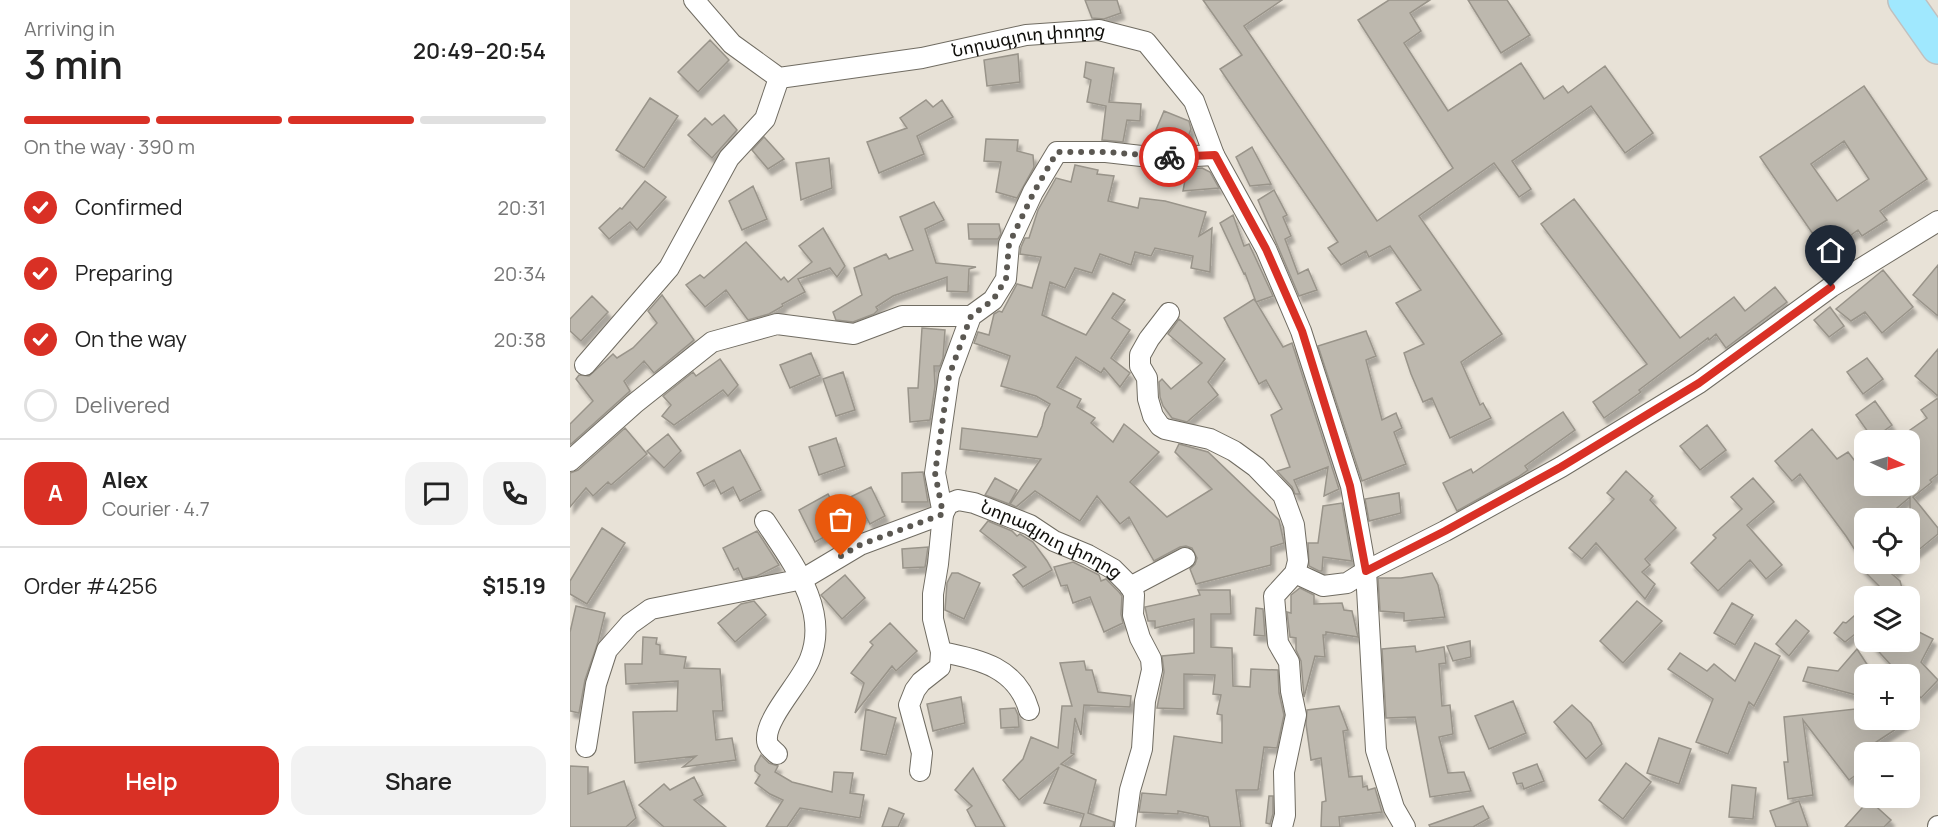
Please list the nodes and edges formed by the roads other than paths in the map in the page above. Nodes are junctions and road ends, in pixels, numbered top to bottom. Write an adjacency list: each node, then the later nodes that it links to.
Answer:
1 (694, 0): 4 (street)
2 (1905, 0): 3 (highway)
3 (1938, 47)
4 (779, 78): 5 (street, Նորագյուղ փողոց); 9 (street)
5 (1215, 155): 8 (street); 14 (street, Նորագյուղ փողոց)
6 (1938, 221): 14 (street)
7 (1169, 313): 15 (street)
8 (971, 316): 10 (street); 11 (street)
9 (585, 365)
10 (570, 461)
11 (943, 514): 16 (street, Նորագյուղ փողոց); 17 (street, Նորագյուղ փողոց); 18 (street)
12 (765, 521): 16 (street)
13 (1185, 558): 17 (street)
14 (1366, 571): 15 (street); 25 (street, Նորագյուղ փողոց)
15 (1295, 573): 24 (street)
16 (803, 579): 20 (street, Նորագյուղ փողոց); 21 (street)
17 (1130, 587): 23 (street, Նորագյուղ փողոց)
18 (941, 652): 19 (street); 22 (street)
19 (1029, 710)
20 (586, 747)
21 (777, 754)
22 (920, 771)
23 (1125, 827)
24 (1282, 827)
25 (1405, 827)

